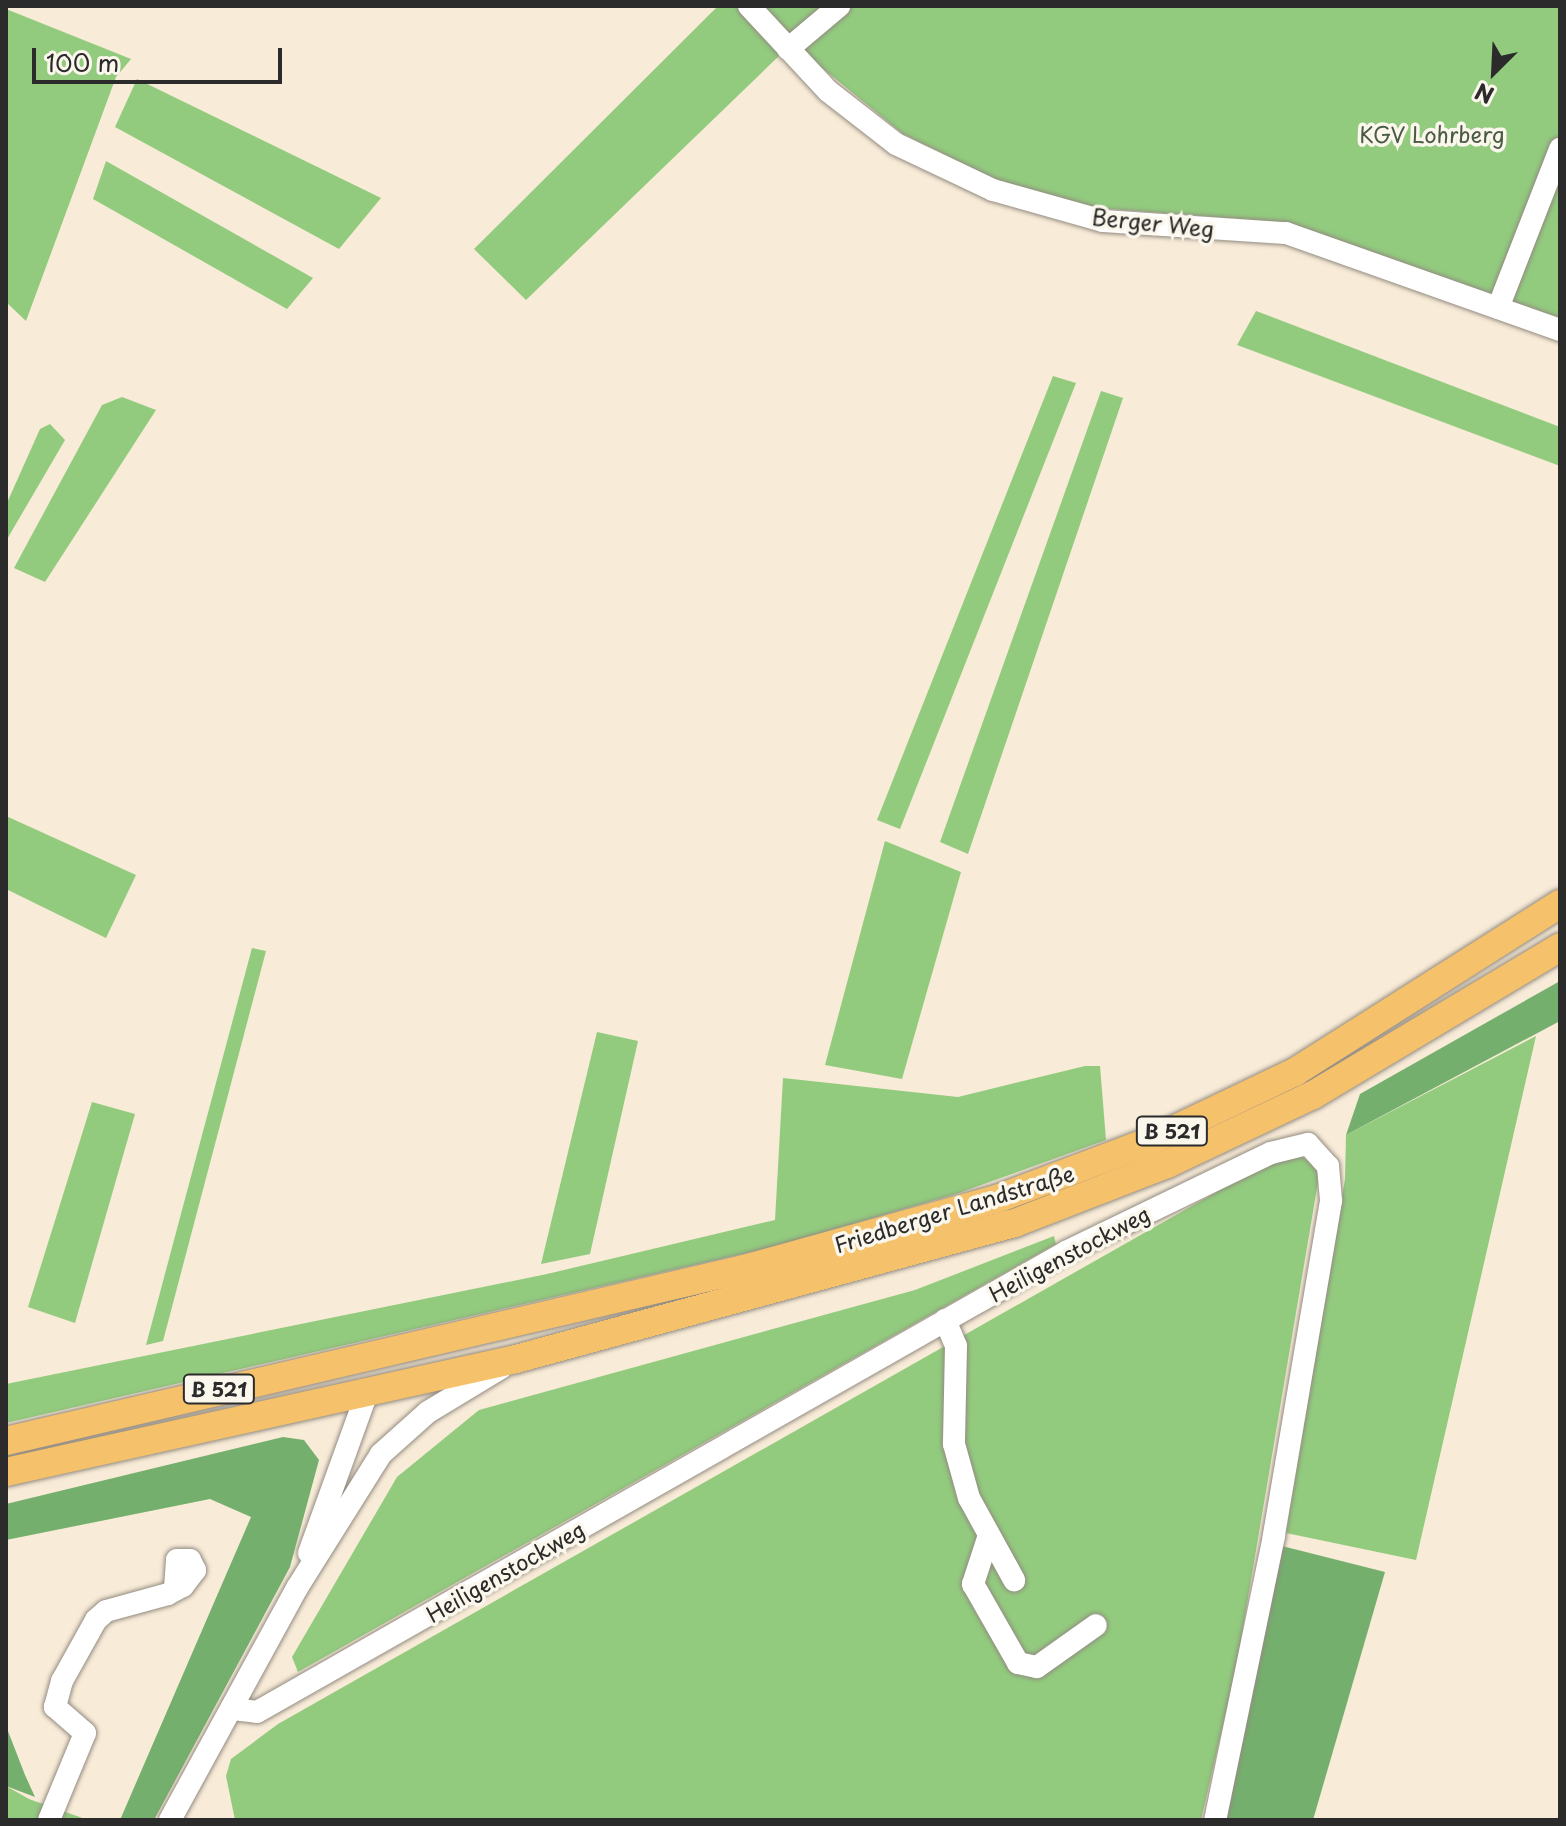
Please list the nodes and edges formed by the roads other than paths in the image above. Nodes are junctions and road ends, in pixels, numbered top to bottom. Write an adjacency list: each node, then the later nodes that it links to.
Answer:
1 (749, 6): 3 (street, Berger Weg)
2 (839, 6): 3 (street)
3 (788, 49): 5 (street, Berger Weg)
4 (1560, 149): 5 (street)
5 (1498, 308): 6 (street, Berger Weg)
6 (1560, 330)
7 (1560, 904): 10 (main road, Friedberger Landstraße / B 521)
8 (1560, 947): 11 (main road, Friedberger Landstraße / B 521)
9 (945, 1320): 15 (street); 21 (street, Heiligenstockweg); 25 (street, Heiligenstockweg)
10 (432, 1339): 12 (main road); 13 (main road, B 521)
11 (516, 1359): 12 (main road, Friedberger Landstraße / B 521); 17 (street, Friedberger Landstraße)
12 (368, 1390): 14 (main road, B 521); 17 (street, Friedberger Landstraße)
13 (6, 1441)
14 (6, 1472)
15 (989, 1535): 16 (street); 19 (street)
16 (1014, 1580)
17 (297, 1588): 20 (street, Friedberger Landstraße)
18 (175, 1590): 23 (street)
19 (1096, 1625)
20 (250, 1677): 21 (street); 22 (street, Friedberger Landstraße)
21 (279, 1700): 22 (street, Heiligenstockweg)
22 (233, 1709): 24 (street, Friedberger Landstraße)
23 (49, 1820)
24 (170, 1820)
25 (1215, 1820)

